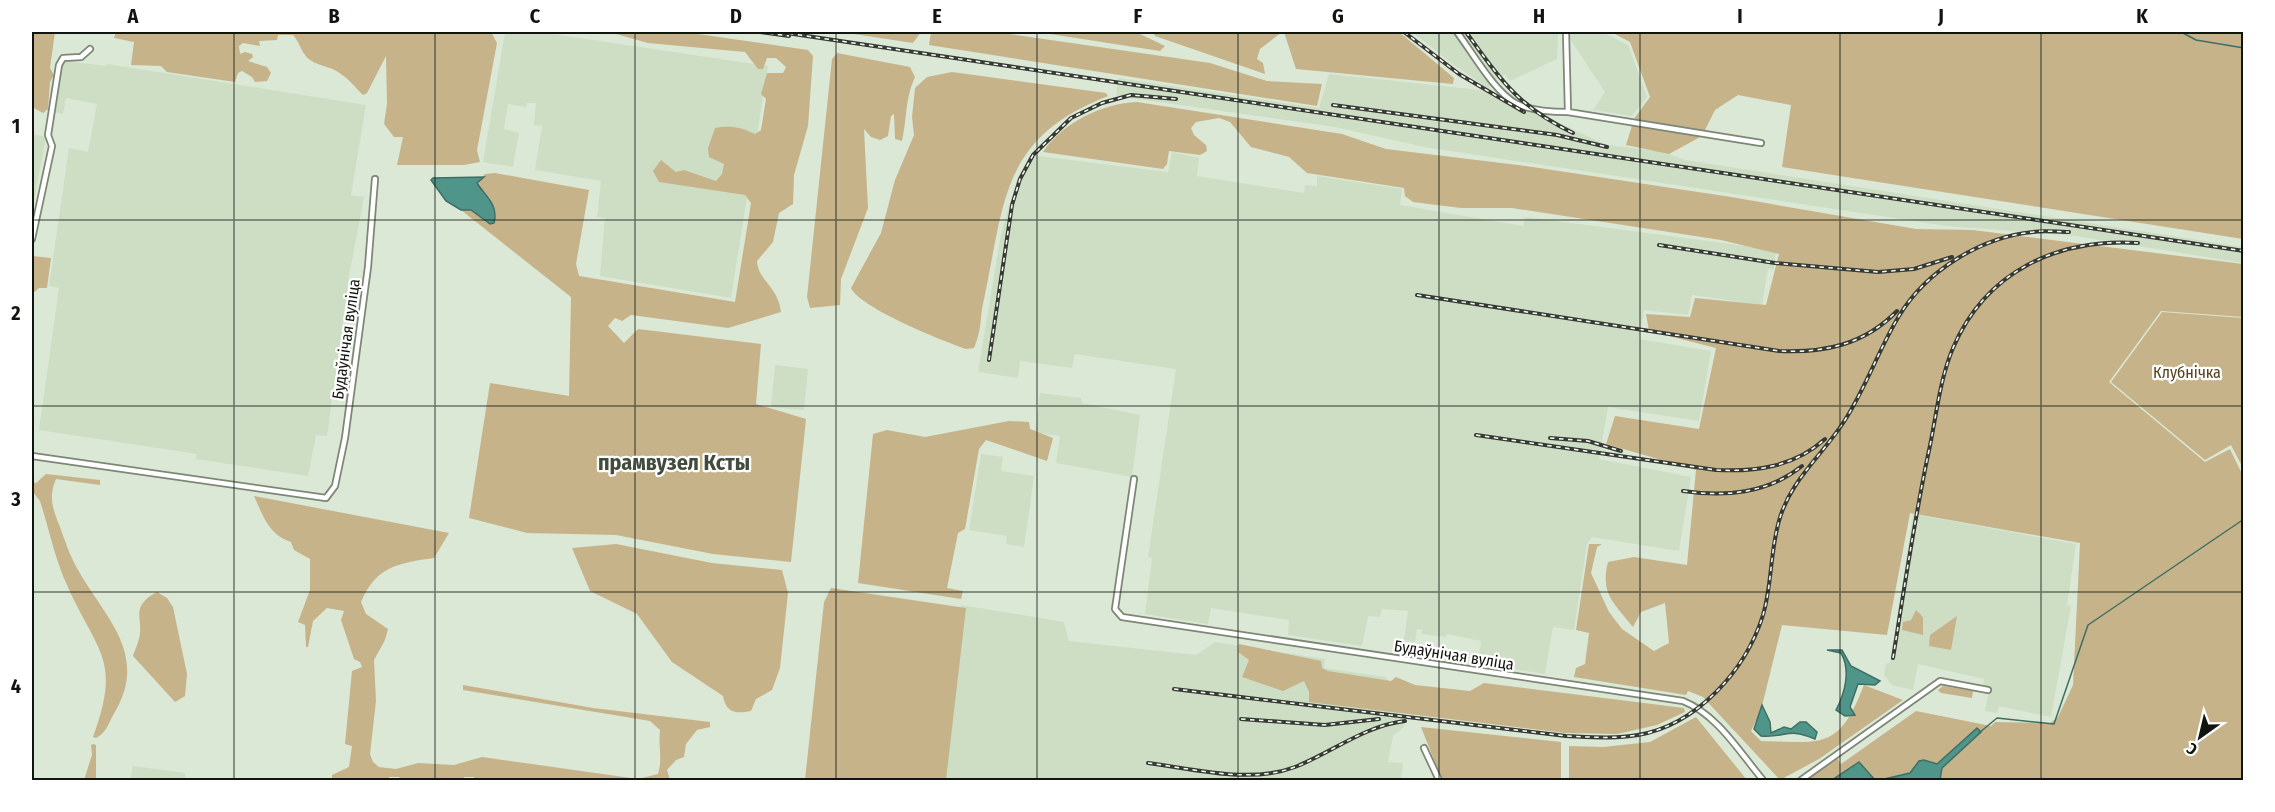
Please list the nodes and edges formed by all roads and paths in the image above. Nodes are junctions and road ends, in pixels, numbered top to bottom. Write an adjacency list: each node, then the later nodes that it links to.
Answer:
1 (1457, 32): 4 (street)
2 (1566, 32): 4 (street)
3 (90, 49): 7 (street)
4 (1568, 112): 5 (street)
5 (1761, 143)
6 (375, 179): 8 (street, Будаўнічая вуліца)
7 (32, 239)
8 (32, 456)
9 (1134, 480): 13 (street, Будаўнічая вуліца)
10 (1988, 690): 14 (street)
11 (1424, 748): 12 (street)
12 (1439, 780)
13 (1763, 780)
14 (1801, 780)

